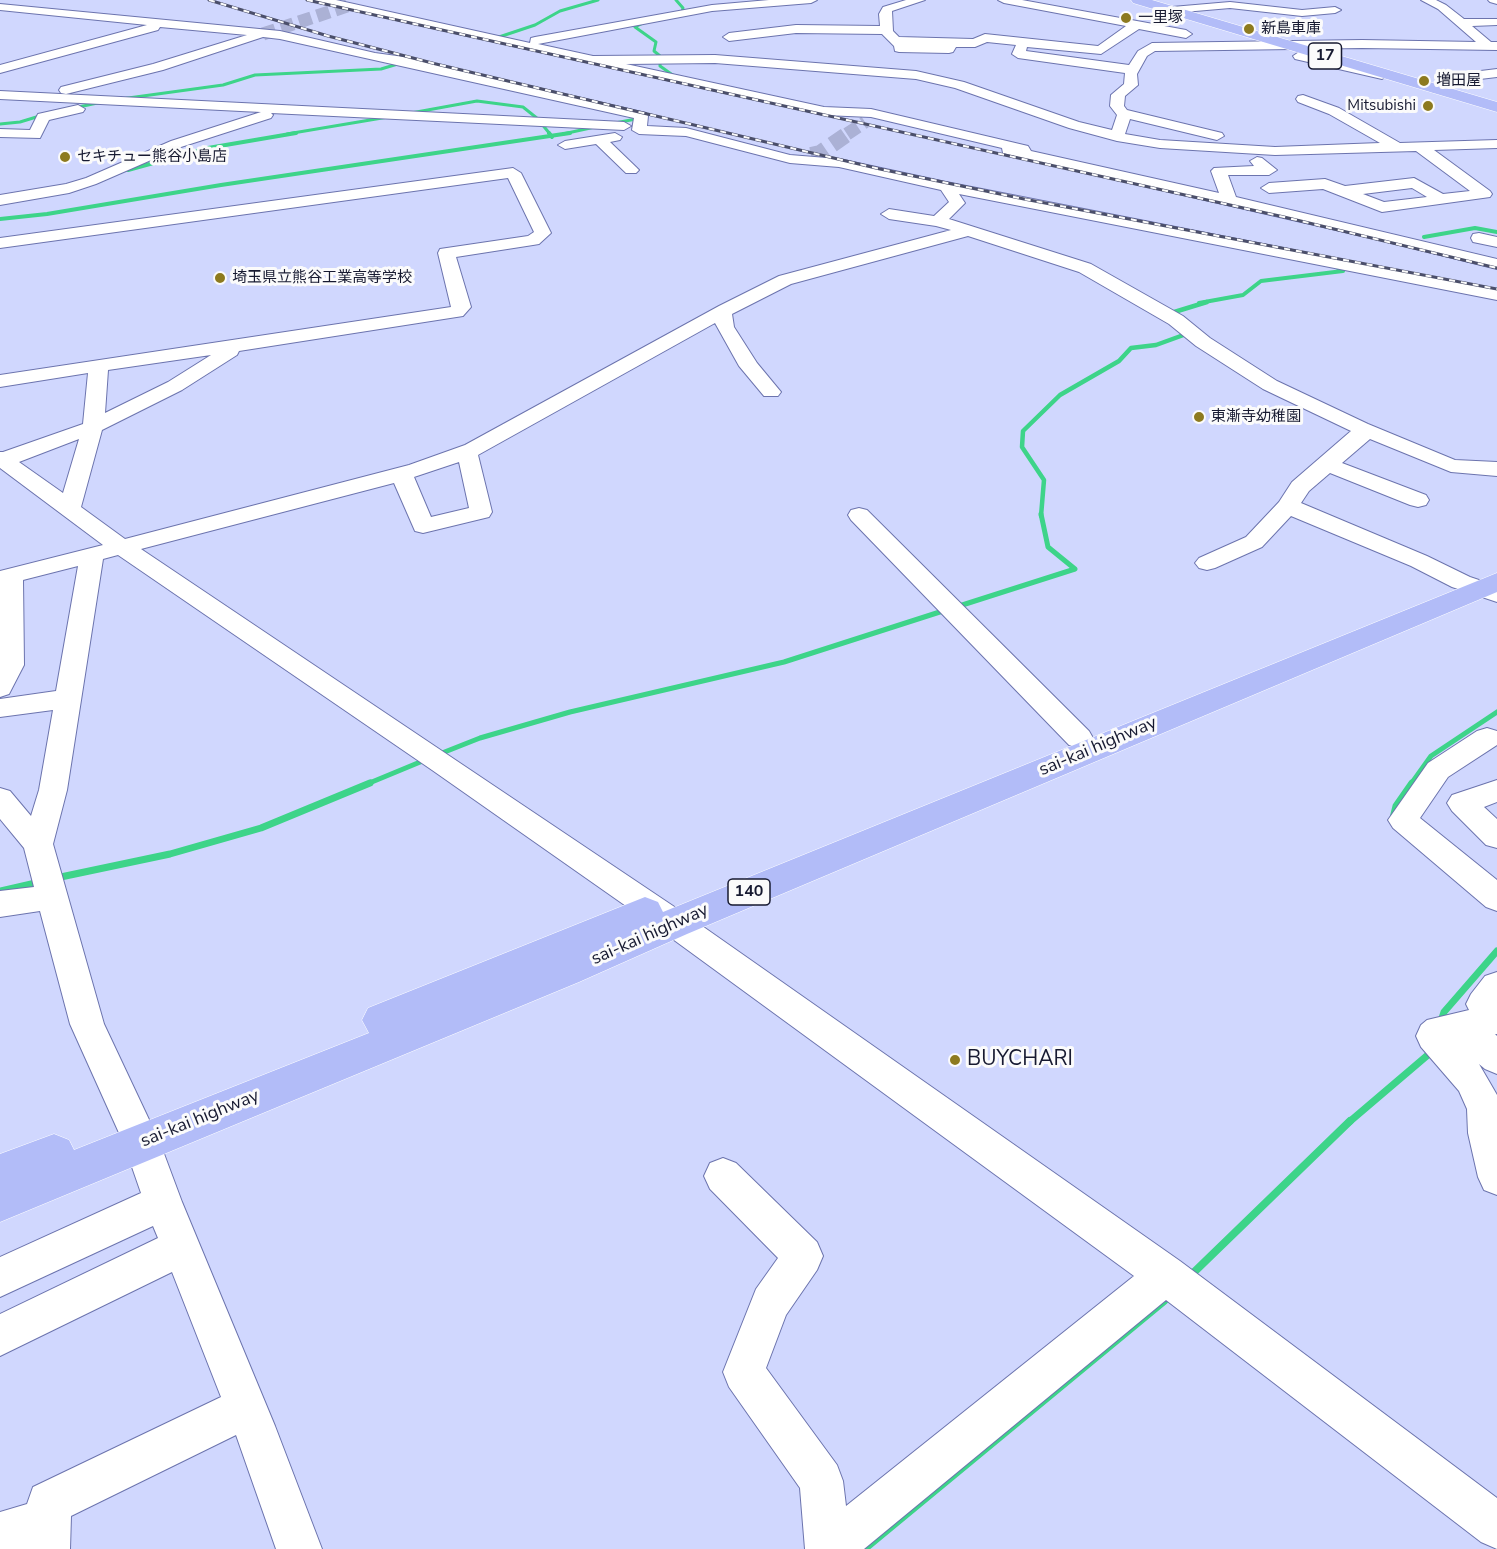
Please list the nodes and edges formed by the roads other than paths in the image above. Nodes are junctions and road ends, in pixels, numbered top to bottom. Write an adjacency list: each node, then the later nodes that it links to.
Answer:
1 (320, 0): 9 (street)
2 (381, 0): 9 (street)
3 (811, 0): 16 (street)
4 (919, 0): 30 (street)
5 (1004, 0): 10 (street)
6 (1138, 0): 13 (highway, 17)
7 (1301, 0): 14 (street)
8 (1427, 0): 19 (street)
9 (350, 3): 26 (street)
10 (1034, 3): 20 (street)
11 (1257, 4): 13 (street); 14 (street)
12 (0, 7): 18 (street)
13 (1172, 10): 28 (highway, 17)
14 (1278, 10): 15 (street)
15 (1335, 10)
16 (679, 15): 23 (street); 26 (street)
17 (1497, 22): 19 (street)
18 (169, 23): 21 (street); 35 (street)
19 (1462, 23): 29 (street)
20 (1136, 25): 25 (street); 27 (street)
21 (257, 33): 22 (street); 41 (street); 42 (street)
22 (280, 35): 43 (street); 56 (street)
23 (729, 37): 30 (street); 33 (street)
24 (947, 42): 25 (street); 30 (street); 30 (street)
25 (1027, 43): 36 (street)
26 (520, 44): 32 (street)
27 (1246, 45): 28 (street); 36 (street); 38 (street)
28 (1288, 45): 29 (street); 38 (highway, 17)
29 (1492, 46)
30 (888, 48): 34 (street); 53 (street)
31 (836, 54): 34 (street)
32 (594, 60): 33 (street); 59 (street)
33 (779, 64): 34 (street)
34 (818, 68)
35 (0, 69)
36 (1133, 70): 40 (street)
37 (1497, 73): 39 (street)
38 (1408, 80): 39 (highway, 17)
39 (1433, 88): 50 (highway, 17)
40 (1118, 95): 45 (street); 52 (street)
41 (35, 97): 42 (street); 43 (street)
42 (3, 98)
43 (54, 98): 48 (street)
44 (838, 99): 47 (street)
45 (1134, 99)
46 (1303, 99): 66 (street)
47 (877, 100)
48 (111, 101): 51 (street); 60 (street)
49 (1151, 105): 58 (street)
50 (1497, 107)
51 (283, 109): 56 (street); 79 (street)
52 (1123, 113): 58 (street); 61 (street)
53 (1047, 116): 55 (street); 61 (street)
54 (865, 122): 71 (street)
55 (1028, 124)
56 (640, 128): 62 (street); 70 (street); 77 (street)
57 (997, 128): 59 (street)
58 (1223, 131): 68 (street)
59 (946, 132): 71 (street)
60 (0, 133)
61 (1117, 137): 63 (street)
62 (600, 140): 65 (street); 74 (street)
63 (1160, 144): 68 (street); 69 (street)
64 (1497, 144): 67 (street)
65 (564, 145)
66 (1396, 146): 67 (street); 68 (street)
67 (1419, 146): 76 (street)
68 (1251, 151): 75 (street)
69 (1126, 152)
70 (811, 155)
71 (1026, 155): 73 (street)
72 (1103, 157): 73 (street)
73 (1070, 165): 80 (street)
74 (631, 170)
75 (1269, 170): 76 (street); 80 (street)
76 (1325, 184): 78 (street)
77 (946, 188): 82 (street); 88 (street)
78 (1269, 188)
79 (0, 200)
80 (1229, 200): 87 (street)
81 (889, 214): 82 (street)
82 (938, 221): 83 (street)
83 (971, 230): 89 (street); 95 (street)
84 (1479, 238): 85 (street)
85 (1497, 242)
86 (0, 243): 90 (street)
87 (1497, 264)
88 (1497, 295)
89 (722, 312): 93 (street); 96 (street)
90 (241, 345): 91 (street); 94 (street)
91 (99, 366): 92 (street); 94 (street)
92 (0, 381)
93 (771, 392)
94 (93, 427): 97 (street); 103 (street)
95 (1361, 428): 98 (street); 99 (street)
96 (467, 452): 100 (street); 100 (street)
97 (1, 460): 103 (street)
98 (1326, 464): 101 (street); 102 (street)
99 (1497, 469)
100 (402, 474): 105 (street)
101 (1418, 500)
102 (1288, 506): 107 (street); 109 (street)
103 (69, 510): 105 (street)
104 (859, 515): 113 (street)
105 (121, 547): 106 (street); 121 (street)
106 (92, 554): 108 (street); 111 (street)
107 (1207, 563)
108 (6, 578): 110 (street)
109 (1487, 582): 113 (highway, sai-kai highway / 140); 121 (highway, sai-kai highway / 140)
110 (0, 688)
111 (69, 698): 112 (street); 118 (street)
112 (0, 708)
113 (1079, 738): 121 (highway, sai-kai highway / 140)
114 (1486, 738): 119 (street)
115 (1497, 791): 117 (street)
116 (0, 799): 118 (street)
117 (1497, 837)
118 (46, 875): 120 (street); 125 (street)
119 (1497, 898)
120 (0, 904)
121 (664, 916): 125 (highway, sai-kai highway / 140); 132 (street)
122 (1497, 986): 123 (street)
123 (1464, 1026): 124 (street); 128 (street)
124 (1497, 1058)
125 (137, 1133): 126 (highway, sai-kai highway / 140); 129 (highway, sai-kai highway / 140); 130 (street)
126 (0, 1176)
127 (723, 1176): 139 (street)
128 (1497, 1177)
129 (0, 1200)
130 (163, 1202): 131 (street); 133 (street)
131 (181, 1247): 134 (street); 135 (street)
132 (1166, 1275): 136 (street); 139 (street)
133 (0, 1277)
134 (0, 1336)
135 (246, 1407): 138 (street); 140 (street)
136 (1497, 1526)
137 (0, 1535): 138 (street)
138 (48, 1535)
139 (828, 1548)
140 (299, 1549)

